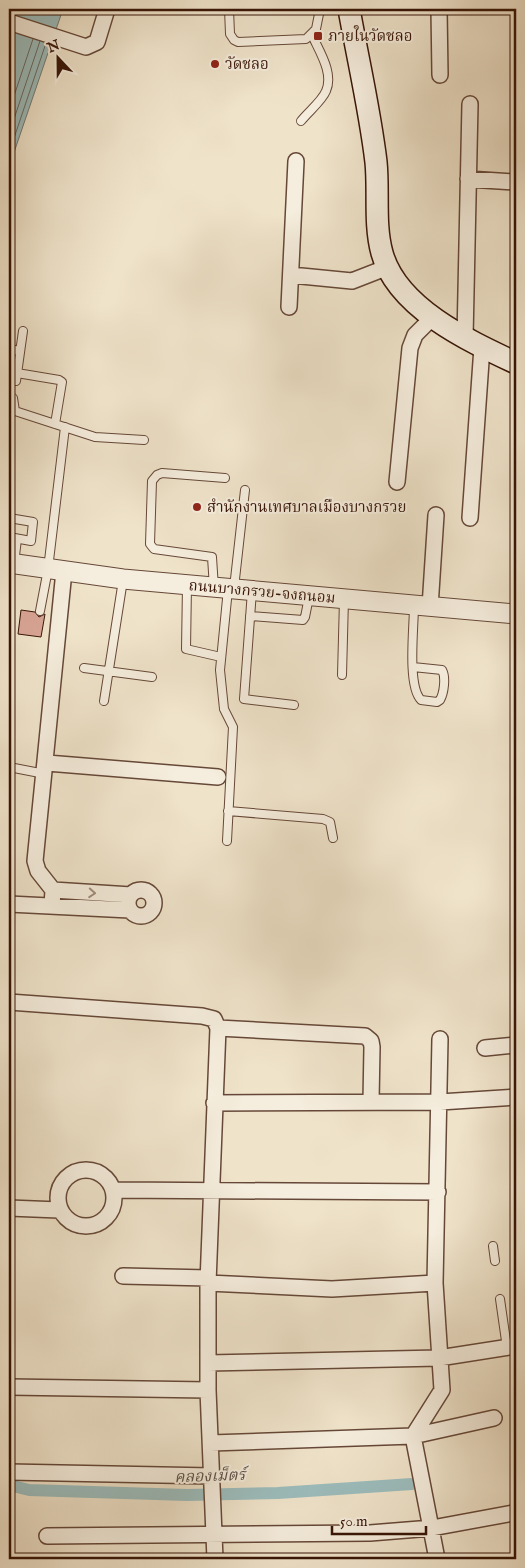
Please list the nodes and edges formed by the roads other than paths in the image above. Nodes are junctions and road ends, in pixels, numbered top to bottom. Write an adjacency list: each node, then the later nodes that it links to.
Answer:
1 (107, 9): 6 (street)
2 (229, 9): 7 (lane)
3 (320, 9): 7 (lane)
4 (349, 9): 14 (main road)
5 (439, 9): 8 (street)
6 (9, 22)
7 (312, 35): 10 (lane)
8 (440, 76)
9 (470, 104): 12 (street)
10 (301, 121)
11 (296, 161): 15 (street)
12 (468, 179): 13 (street); 19 (street)
13 (515, 182)
14 (388, 267): 15 (street); 17 (main road)
15 (291, 276): 16 (street)
16 (289, 307)
17 (433, 317): 19 (main road); 28 (street)
18 (23, 332): 21 (lane)
19 (473, 342): 22 (main road); 32 (street)
20 (9, 348): 21 (lane)
21 (20, 351): 24 (lane)
22 (516, 363)
23 (13, 398): 24 (lane)
24 (55, 424): 25 (lane)
25 (65, 427): 26 (lane); 35 (lane)
26 (144, 440)
27 (225, 478): 38 (lane)
28 (397, 482)
29 (245, 490): 38 (lane)
30 (436, 515): 41 (street)
31 (9, 518): 33 (lane)
32 (470, 518)
33 (13, 538): 34 (lane)
34 (11, 563): 35 (street, ถนนบางกรวย-จงถนอม)
35 (56, 570): 36 (street, ถนนบางกรวย-จงถนอม); 42 (lane); 54 (street)
36 (123, 580): 37 (street, ถนนบางกรวย-จงถนอม); 48 (lane)
37 (187, 585): 38 (street, ถนนบางกรวย-จงถนอม); 45 (lane)
38 (232, 589): 39 (street, ถนนบางกรวย-จงถนอม); 44 (lane); 45 (lane)
39 (309, 596): 40 (street, ถนนบางกรวย-จงถนอม); 44 (lane)
40 (344, 599): 41 (street, ถนนบางกรวย-จงถนอม); 49 (lane)
41 (422, 607): 43 (street, ถนนบางกรวย-จงถนอม); 46 (lane)
42 (40, 612)
43 (516, 614)
44 (250, 616): 52 (lane)
45 (221, 657): 56 (lane)
46 (413, 667): 46 (lane)
47 (84, 668): 48 (lane)
48 (108, 671): 50 (lane); 51 (lane)
49 (342, 675)
50 (152, 677)
51 (104, 702)
52 (294, 705)
53 (9, 767): 54 (lane)
54 (46, 769): 55 (street); 59 (street)
55 (218, 777)
56 (228, 811): 57 (lane); 58 (lane)
57 (333, 838)
58 (227, 841)
59 (53, 890): 61 (street); 61 (street, one-way to 61)
60 (9, 904): 61 (street)
61 (52, 906)
62 (9, 1002): 63 (street)
63 (218, 1028): 68 (street); 70 (street)
64 (440, 1039): 69 (street)
65 (516, 1045): 66 (street)
66 (485, 1048)
67 (516, 1097): 69 (street)
68 (371, 1101): 69 (street); 70 (street)
69 (440, 1102): 73 (street)
70 (214, 1103): 72 (street)
71 (114, 1190): 72 (street); 75 (street); 75 (street)
72 (211, 1192): 73 (street); 79 (street)
73 (438, 1192): 80 (street)
74 (9, 1208): 75 (street)
75 (59, 1210)
76 (493, 1246): 77 (lane)
77 (495, 1260)
78 (123, 1276): 79 (street)
79 (208, 1280): 80 (street); 84 (street)
80 (435, 1283): 83 (street)
81 (500, 1299): 82 (lane)
82 (512, 1347): 83 (street)
83 (439, 1358): 84 (street); 88 (street)
84 (208, 1363): 86 (street)
85 (9, 1387): 86 (street)
86 (208, 1390): 89 (street)
87 (494, 1418): 88 (street)
88 (413, 1436): 89 (street); 93 (street)
89 (211, 1443): 91 (street)
90 (9, 1472): 91 (street)
91 (212, 1476): 95 (street)
92 (513, 1513): 93 (street)
93 (432, 1528): 95 (street); 97 (street)
94 (48, 1536): 95 (street)
95 (215, 1536): 96 (street)
96 (215, 1559)
97 (437, 1559)

